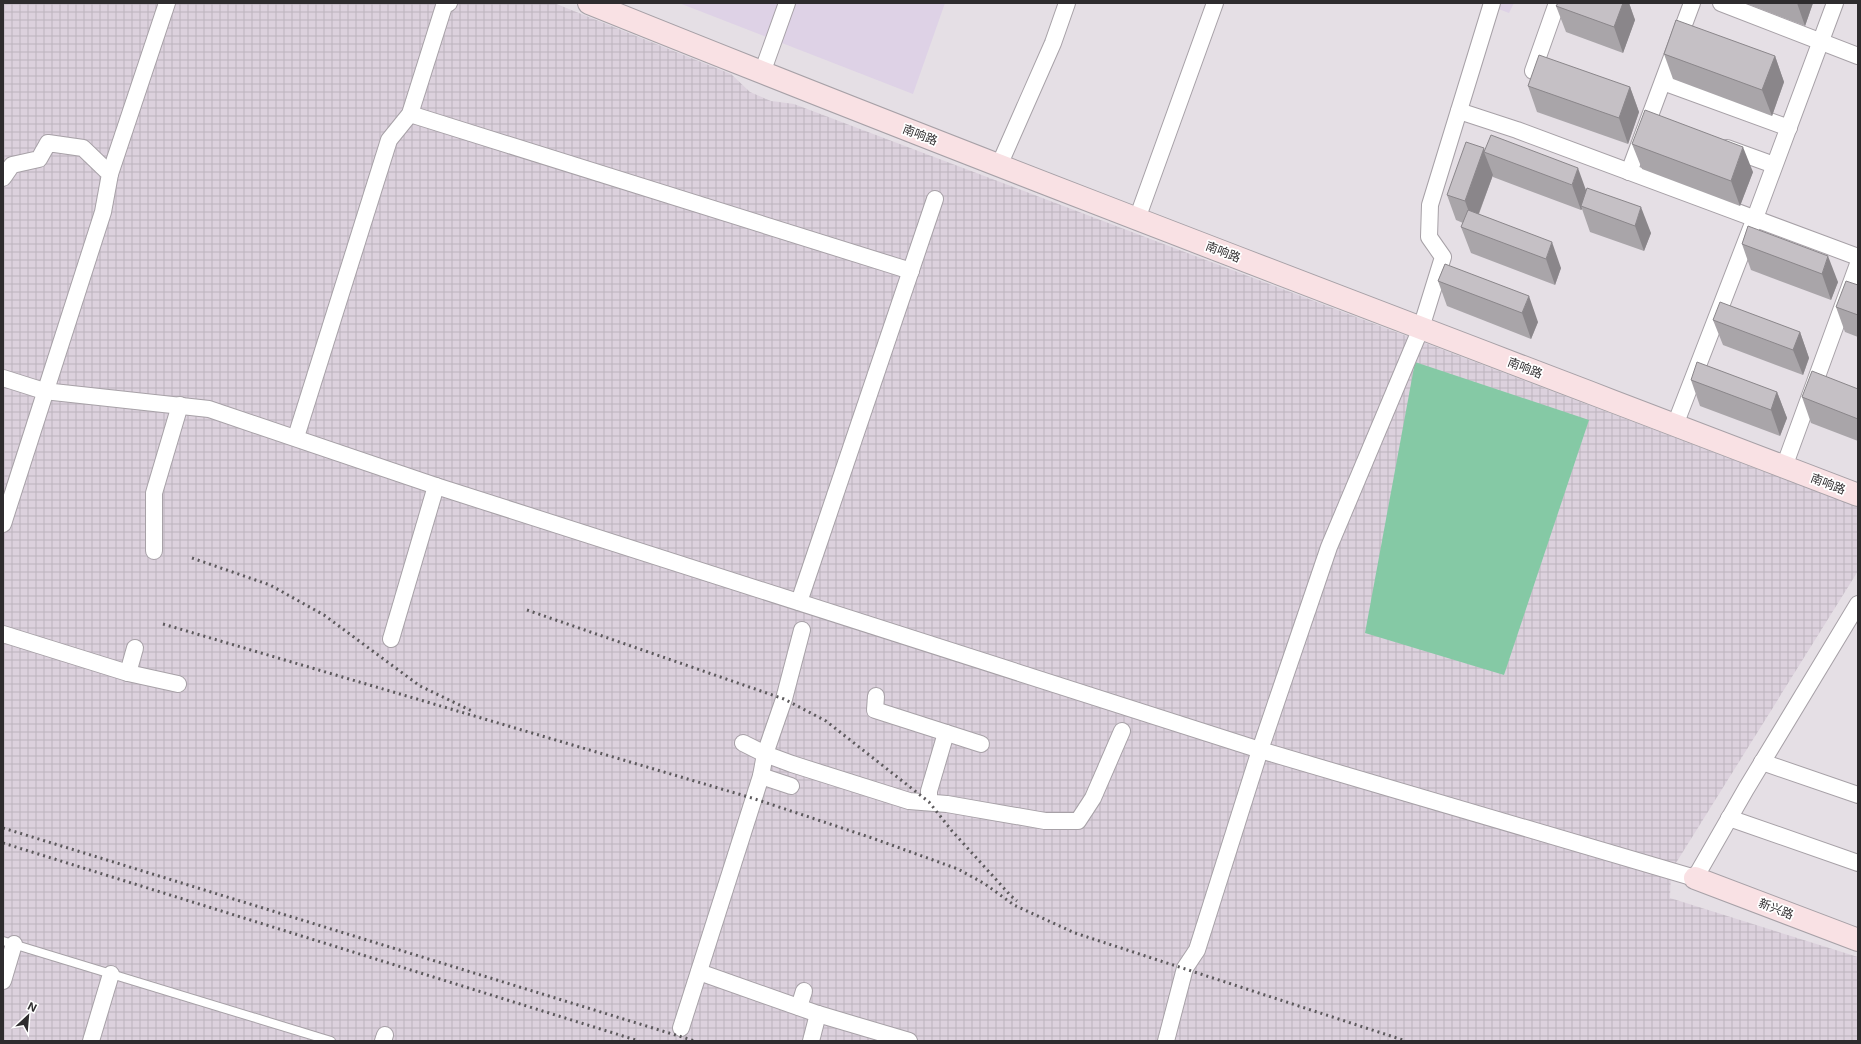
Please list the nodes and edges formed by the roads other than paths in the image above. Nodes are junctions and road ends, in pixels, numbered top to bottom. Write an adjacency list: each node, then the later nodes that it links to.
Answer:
1 (167, 3): 24 (street)
2 (589, 3): 15 (street, 南响路)
3 (787, 3): 15 (street)
4 (1067, 3): 21 (street)
5 (1215, 3): 28 (street)
6 (1492, 3): 17 (street)
7 (1557, 3): 14 (street)
8 (1692, 3): 16 (street)
9 (1721, 3): 12 (street)
10 (1835, 3): 12 (street)
11 (445, 4): 18 (street)
12 (1821, 41): 13 (street); 19 (street)
13 (1858, 56)
14 (1534, 71)
15 (762, 73): 28 (street, 南响路)
16 (1663, 82): 19 (street); 23 (street)
17 (1459, 111): 23 (street); 32 (street)
18 (410, 114): 31 (street); 37 (street)
19 (1788, 128): 22 (street)
20 (1715, 143): 22 (street)
21 (1001, 161)
22 (1774, 165): 27 (street)
23 (1629, 172): 27 (street)
24 (110, 174): 25 (street); 34 (street)
25 (3, 178)
26 (935, 199): 31 (street)
27 (1755, 218): 29 (street); 36 (street)
28 (1137, 219): 32 (street, 南响路)
29 (1858, 257)
30 (1858, 264): 38 (street)
31 (910, 271): 43 (street)
32 (1421, 328): 36 (street, 南响路); 56 (street)
33 (3, 378): 34 (street)
34 (44, 391): 35 (street); 41 (street)
35 (180, 405): 37 (street); 42 (street)
36 (1675, 425): 38 (street, 南响路)
37 (296, 437): 39 (street)
38 (1784, 467): 40 (street, 南响路)
39 (436, 486): 43 (street); 47 (street)
40 (1858, 495)
41 (3, 524)
42 (154, 551)
43 (799, 602): 56 (street)
44 (1858, 604): 58 (street)
45 (802, 630): 57 (street)
46 (3, 634): 49 (street)
47 (391, 639)
48 (135, 648): 49 (street)
49 (128, 674): 50 (street)
50 (178, 684)
51 (876, 696): 53 (street)
52 (1122, 731): 62 (street)
53 (946, 733): 55 (street); 62 (street)
54 (743, 743): 57 (street)
55 (981, 744)
56 (1260, 750): 65 (street); 79 (street)
57 (765, 754): 59 (street); 62 (street)
58 (1762, 762): 61 (street); 63 (street)
59 (761, 776): 60 (street); 68 (street)
60 (791, 786)
61 (1858, 796)
62 (929, 802)
63 (1729, 818): 64 (street); 65 (street)
64 (1858, 863)
65 (1695, 878): 66 (street, 新兴路)
66 (1858, 940)
67 (9, 943): 69 (lane); 70 (street)
68 (699, 972): 72 (street); 74 (street)
69 (111, 974): 75 (street); 76 (lane)
70 (3, 981)
71 (804, 991): 72 (street)
72 (799, 1007): 73 (street)
73 (818, 1014): 77 (street); 78 (street)
74 (681, 1028)
75 (91, 1041)
76 (331, 1041)
77 (811, 1041)
78 (910, 1041)
79 (1166, 1041)

